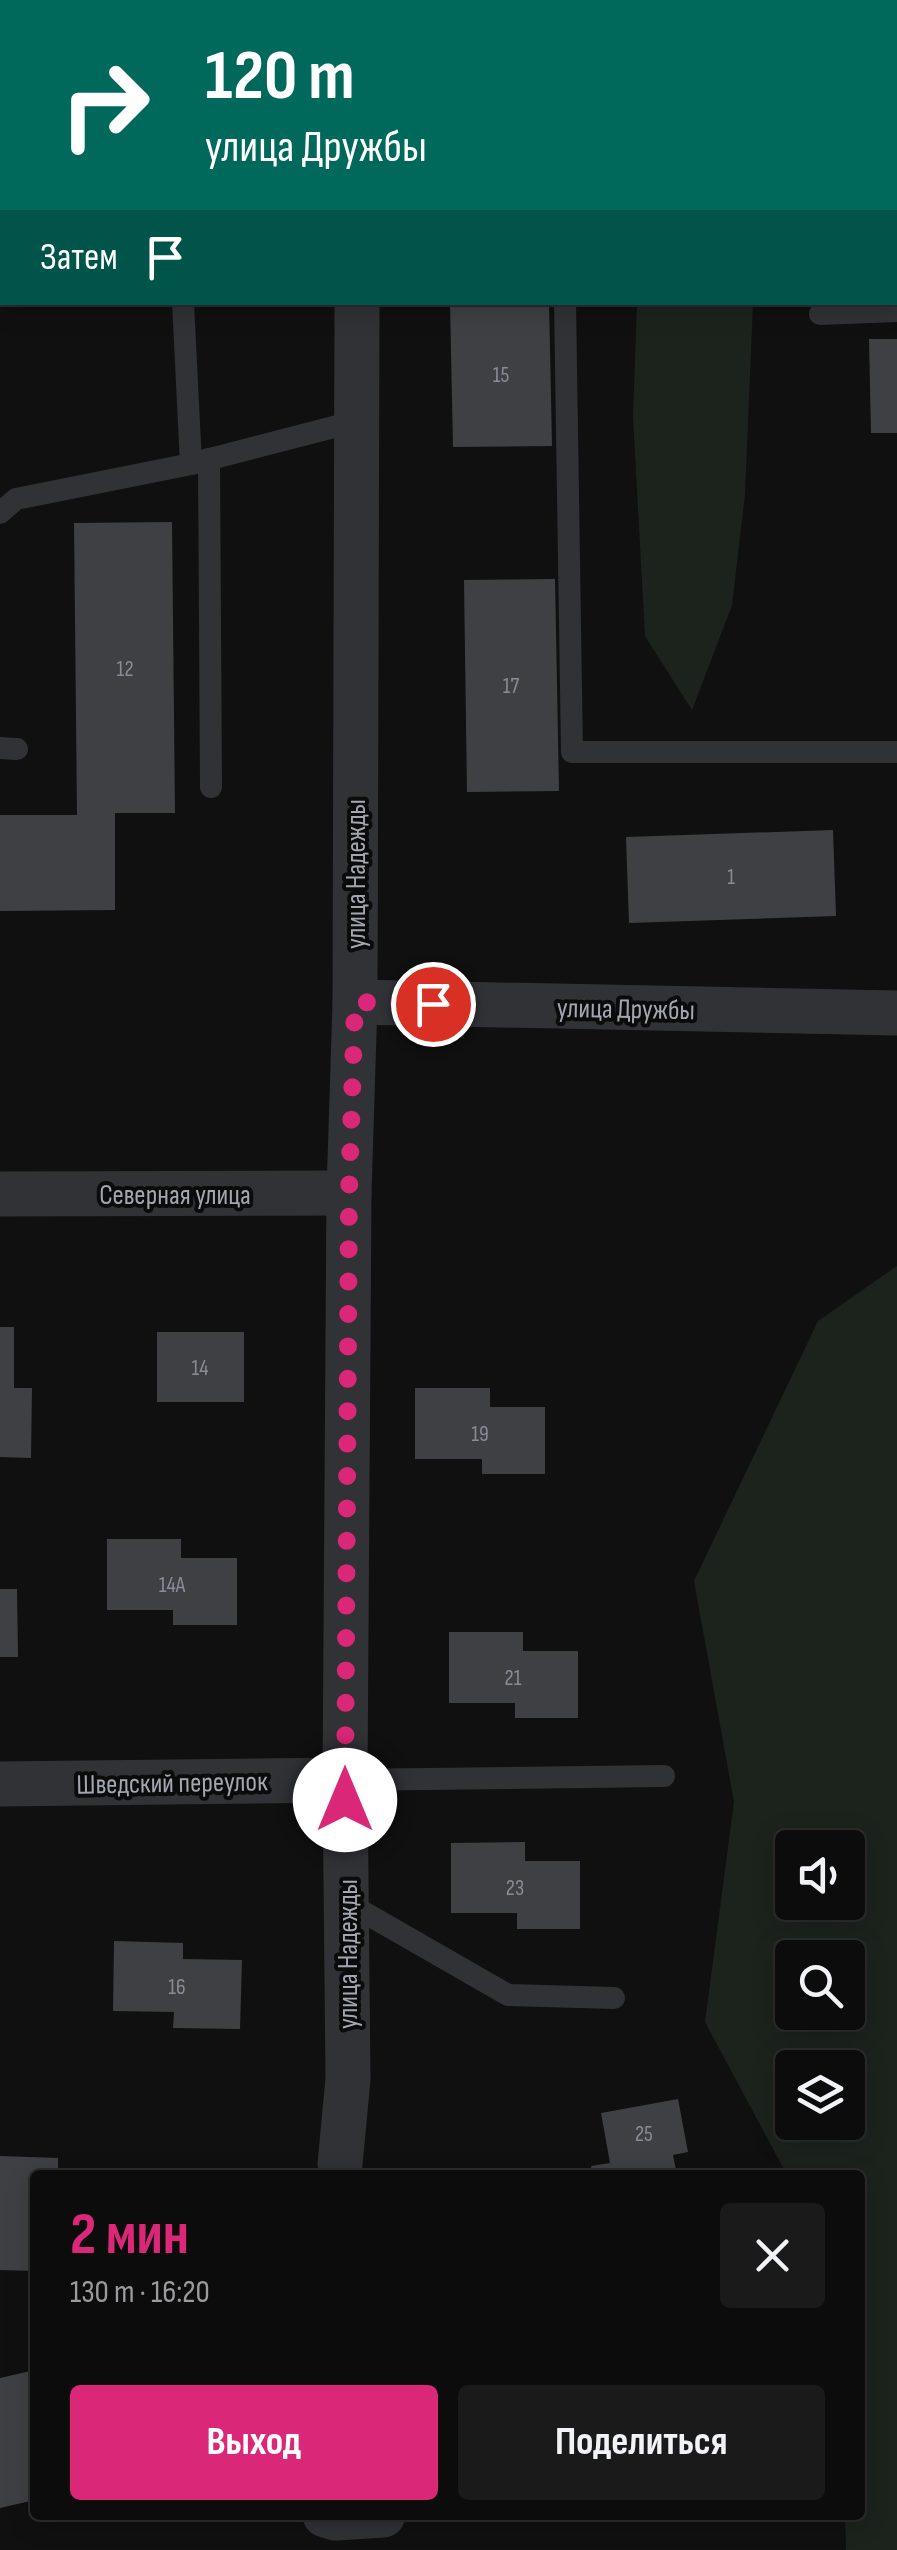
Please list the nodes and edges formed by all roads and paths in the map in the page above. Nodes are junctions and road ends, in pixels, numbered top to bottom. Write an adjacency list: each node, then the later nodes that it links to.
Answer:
1 (184, 305): 7 (lane)
2 (358, 305): 6 (street, улица Надежды)
3 (564, 305): 9 (lane)
4 (897, 311): 5 (lane)
5 (820, 314)
6 (357, 422): 7 (lane); 11 (street, улица Надежды)
7 (200, 462): 8 (lane); 10 (lane)
8 (0, 513)
9 (897, 752)
10 (211, 788)
11 (355, 1002): 12 (street, улица Дружбы); 13 (street, улица Надежды)
12 (897, 1014)
13 (349, 1193): 14 (street, Северная улица); 16 (street, улица Надежды)
14 (0, 1194)
15 (664, 1776): 16 (lane)
16 (345, 1780): 17 (street, Шведский переулок); 18 (street, улица Надежды)
17 (0, 1784)
18 (346, 1902): 19 (lane); 20 (street, улица Надежды)
19 (614, 1998)
20 (339, 2170)

